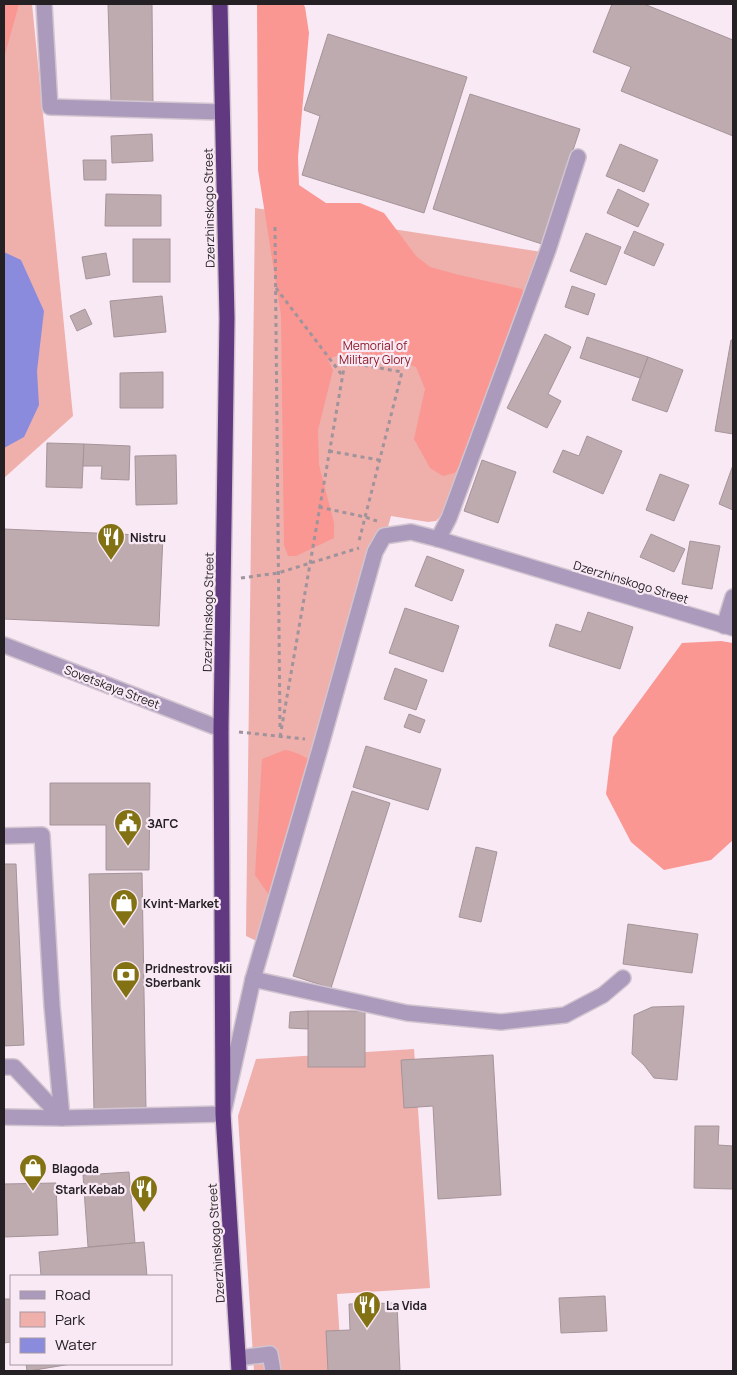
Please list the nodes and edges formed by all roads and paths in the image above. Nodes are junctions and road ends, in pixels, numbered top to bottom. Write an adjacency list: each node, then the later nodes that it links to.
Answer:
1 (44, 4): 3 (street)
2 (220, 4): 3 (highway, Dzerzhinskogo Street)
3 (222, 112): 17 (highway, Dzerzhinskogo Street)
4 (578, 157): 13 (street)
5 (275, 227): 6 (path)
6 (275, 287): 8 (path); 16 (path)
7 (402, 372): 8 (path)
8 (342, 375): 9 (path)
9 (329, 451): 10 (path); 11 (path)
10 (379, 460)
11 (319, 507): 12 (path); 15 (path)
12 (384, 523)
13 (438, 539): 14 (street, Dzerzhinskogo Street); 19 (street, Dzerzhinskogo Street)
14 (375, 552): 15 (path); 23 (street, Dzerzhinskogo Street)
15 (309, 563): 16 (path); 22 (path)
16 (278, 573): 17 (path); 22 (path)
17 (223, 580): 21 (highway, Dzerzhinskogo Street)
18 (733, 597): 19 (street)
19 (729, 627)
20 (4, 645): 21 (street, Sovetskaya Street)
21 (221, 729): 22 (path); 28 (highway, Dzerzhinskogo Street)
22 (280, 737): 23 (path)
23 (321, 745): 26 (street, Dzerzhinskogo Street)
24 (4, 836): 30 (street)
25 (623, 978): 26 (street)
26 (253, 979): 28 (street, Dzerzhinskogo Street)
27 (4, 1067): 30 (street)
28 (223, 1114): 30 (street); 31 (highway, Dzerzhinskogo Street)
29 (4, 1118): 30 (street)
30 (62, 1118)
31 (239, 1364): 32 (street)
32 (273, 1371)

